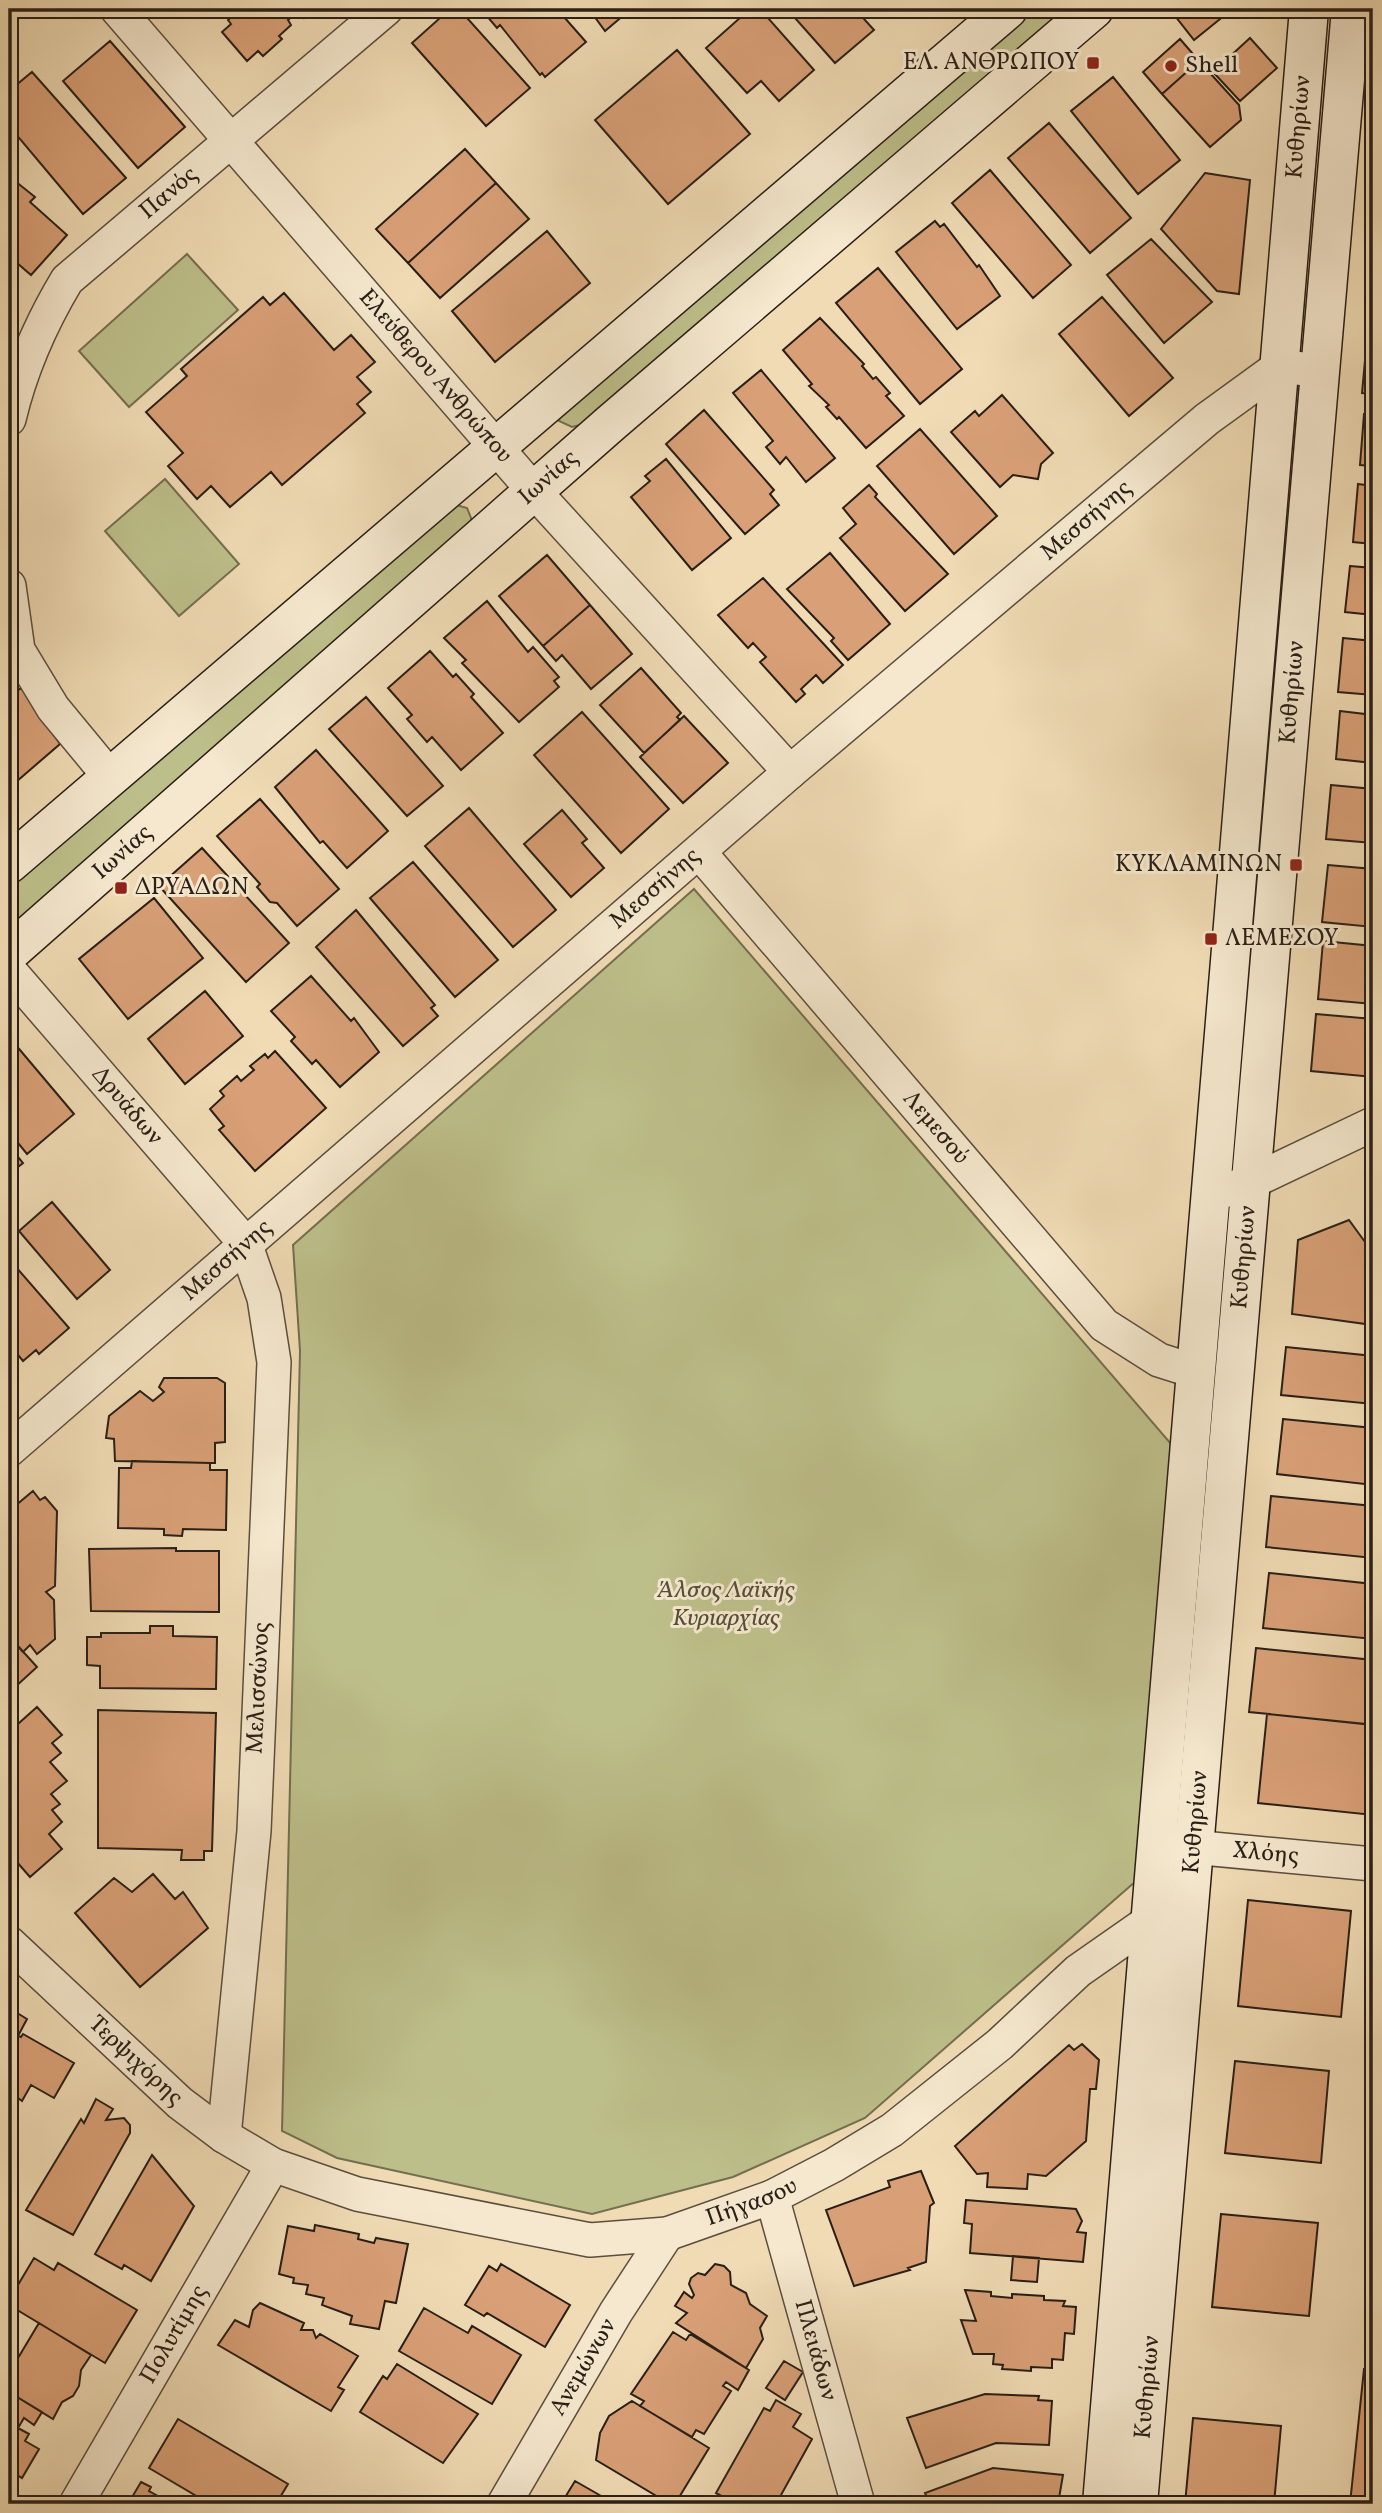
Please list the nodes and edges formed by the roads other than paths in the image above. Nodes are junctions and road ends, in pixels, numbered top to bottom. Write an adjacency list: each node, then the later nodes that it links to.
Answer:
1 (117, 9): 7 (street, Ελεύθερου Ανθρώπου)
2 (386, 9): 7 (street, Πανός)
3 (1008, 9): 11 (street)
4 (1094, 9): 12 (street, Ιωνίας)
5 (1309, 9): 8 (street, Κυθηρίων)
6 (1351, 9): 9 (street, Κυθηρίων)
7 (230, 139): 10 (street, Πανός); 11 (street, Ελεύθερου Ανθρώπου)
8 (1280, 366): 9 (street); 14 (street, Μεσσήνης); 22 (street, Κυθηρίων)
9 (1320, 371): 21 (street, Κυθηρίων)
10 (9, 419)
11 (496, 445): 12 (street, Ελεύθερου Ανθρώπου); 15 (street)
12 (534, 491): 14 (street, Ελεύθερου Ανθρώπου); 18 (street, Ιωνίας)
13 (9, 586): 15 (street)
14 (790, 772): 16 (street, Μεσσήνης)
15 (110, 777): 17 (street)
16 (700, 853): 23 (street, Μεσσήνης); 24 (street, Λεμεσού)
17 (9, 864)
18 (9, 953)
19 (9, 970): 23 (street, Δρυάδων)
20 (1373, 1124): 21 (street)
21 (1251, 1182): 22 (street); 26 (street, Κυθηρίων)
22 (1211, 1195): 24 (street, Κυθηρίων)
23 (245, 1243): 25 (street, Μεσσήνης); 30 (street, Μελισσώνος)
24 (1197, 1372): 26 (street, Κυθηρίων)
25 (9, 1450)
26 (1176, 1846): 27 (street, Χλόης); 28 (street, Κυθηρίων); 38 (street, Κυθηρίων)
27 (1373, 1864)
28 (1151, 1920): 32 (street, Πήγασου); 37 (street, Κυθηρίων)
29 (9, 1943): 30 (street, Τερψιχόρης)
30 (224, 2136): 31 (street, Τερψιχόρης)
31 (273, 2165): 33 (street, Πήγασου); 34 (street, Πολυτίμης)
32 (772, 2197): 33 (street, Πήγασου); 36 (street, Πλειάδων)
33 (667, 2234): 35 (street, Ανεμώνων)
34 (76, 2504)
35 (504, 2504)
36 (858, 2504)
37 (1102, 2504)
38 (1138, 2504)

